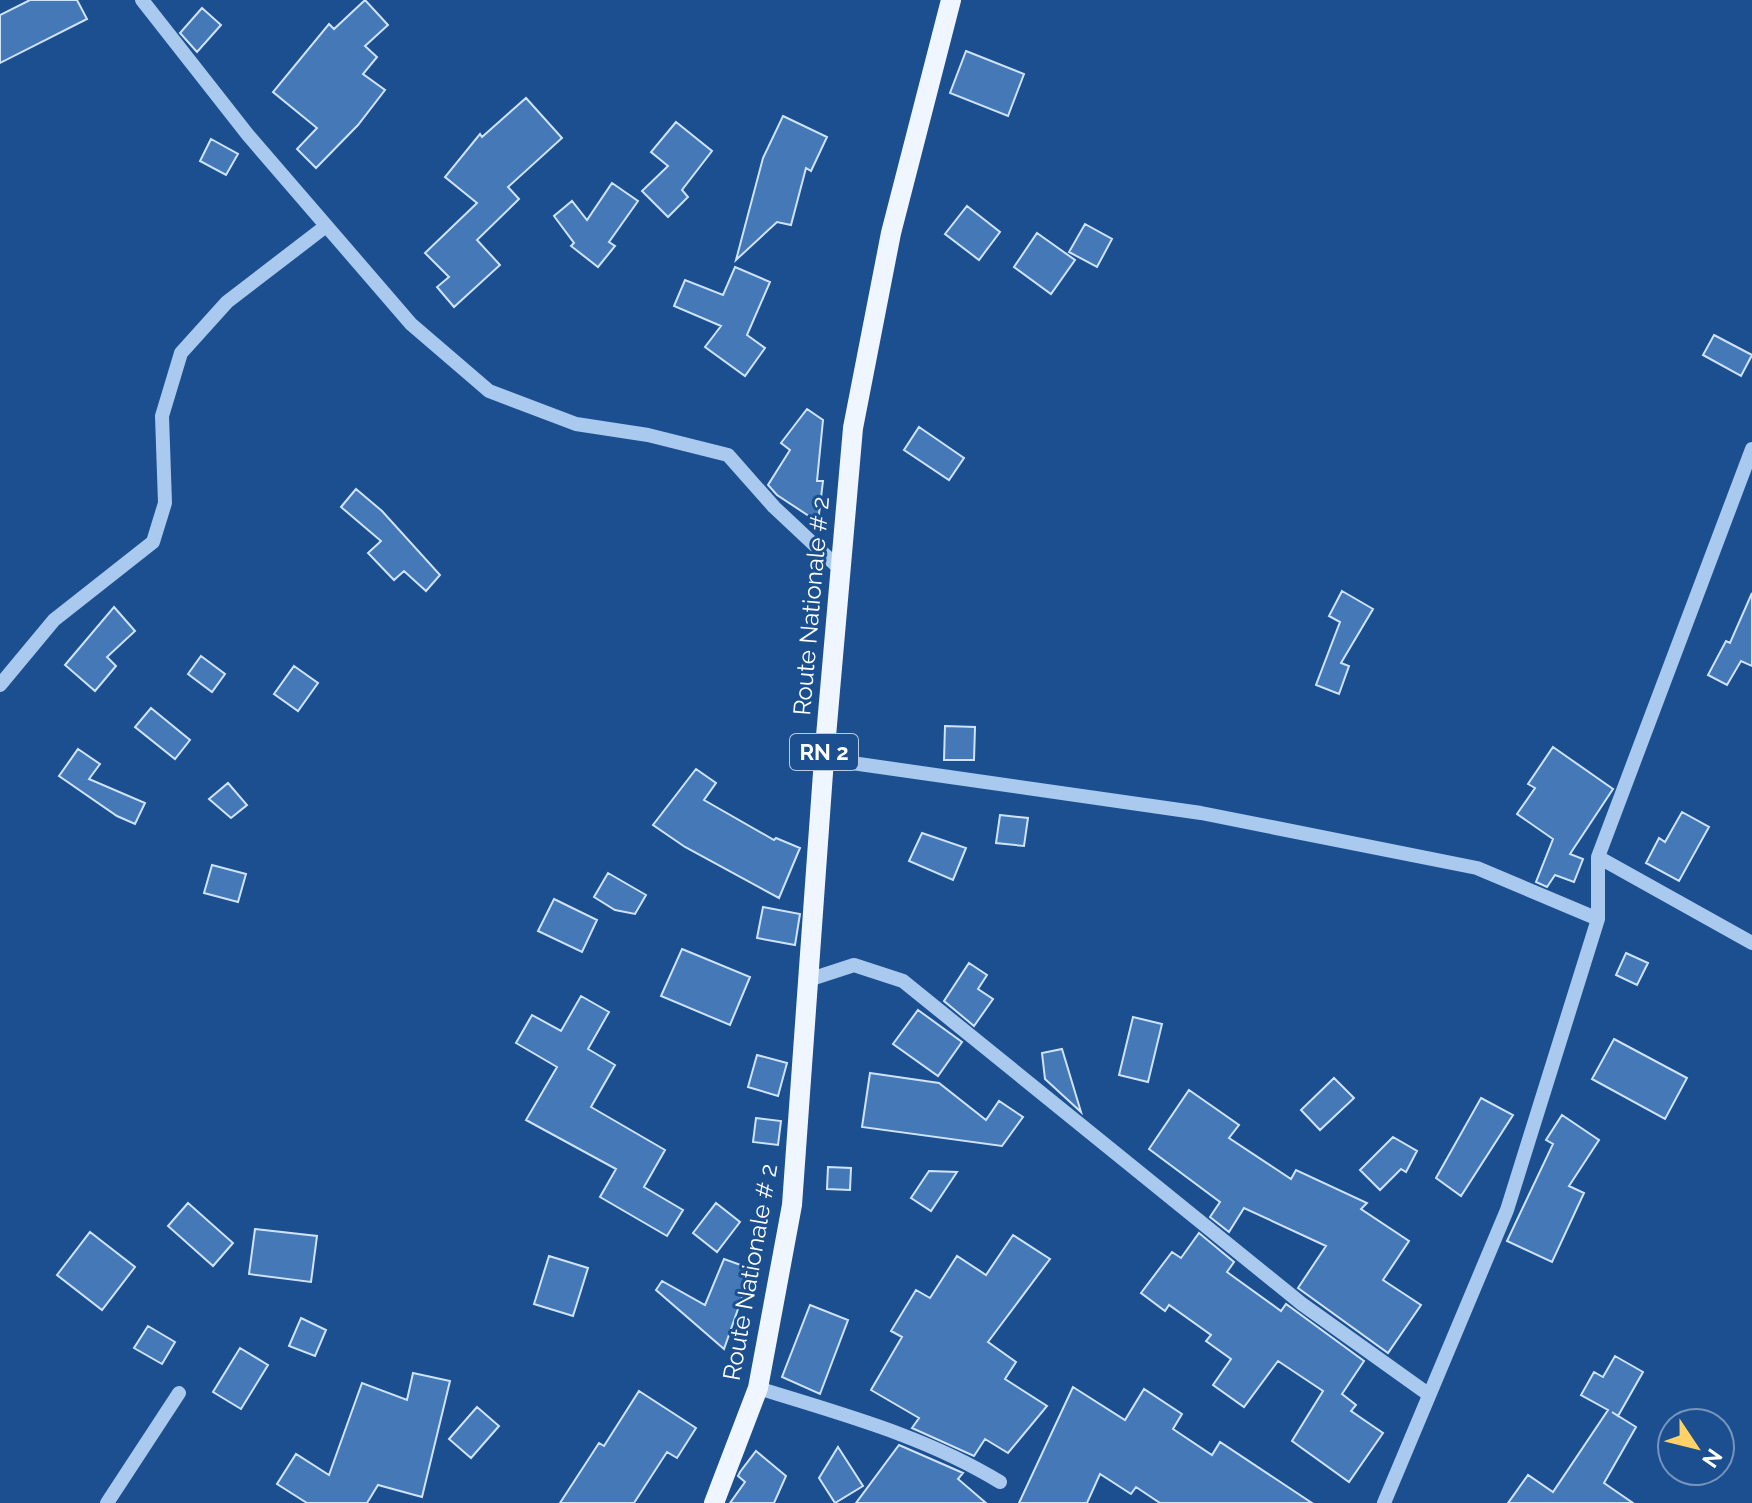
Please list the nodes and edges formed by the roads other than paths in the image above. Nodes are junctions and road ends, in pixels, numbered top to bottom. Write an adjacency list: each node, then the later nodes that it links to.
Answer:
1 (142, 0): 3 (street)
2 (951, 0): 5 (main road, Route Nationale # 2 / RN 2)
3 (326, 226): 5 (street); 6 (street)
4 (1752, 449): 8 (street)
5 (840, 569): 7 (main road, Route Nationale # 2 / RN 2)
6 (0, 685)
7 (824, 759): 9 (street); 11 (main road, Route Nationale # 2 / RN 2)
8 (1598, 857): 9 (street); 10 (street)
9 (1598, 919): 14 (street)
10 (1752, 943)
11 (808, 980): 12 (main road, Route Nationale # 2 / RN 2); 14 (street)
12 (758, 1388): 15 (street); 17 (main road, Route Nationale # 2 / RN 2)
13 (179, 1393): 16 (street)
14 (1428, 1394): 18 (street)
15 (1000, 1482)
16 (107, 1503)
17 (714, 1503)
18 (1384, 1503)

